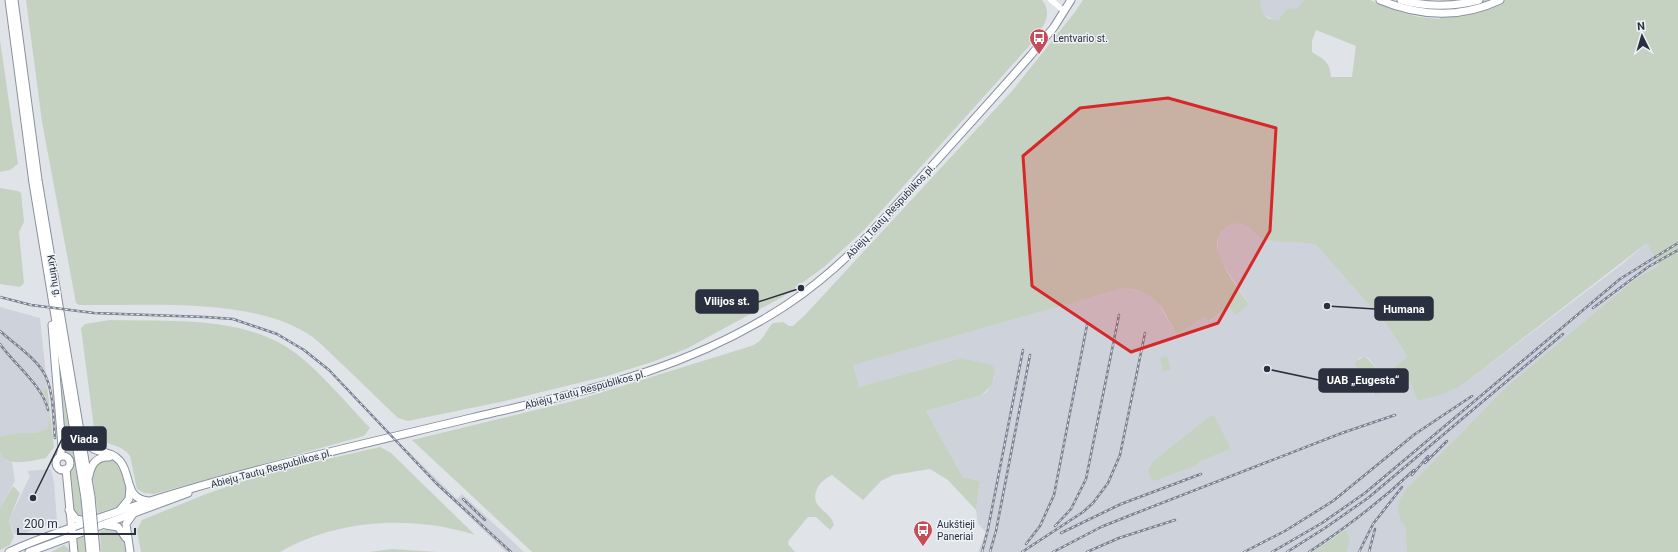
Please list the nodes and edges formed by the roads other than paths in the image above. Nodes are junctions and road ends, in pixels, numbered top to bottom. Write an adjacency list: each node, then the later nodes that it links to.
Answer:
1 (8, 0): 10 (highway, Kirtimų g.)
2 (14, 0): 11 (highway, Kirtimų g.)
3 (1051, 0): 9 (main road)
4 (1071, 0): 9 (highway, Abiejų Tautų Respublikos pl.)
5 (1380, 0): 8 (highway)
6 (1401, 0): 7 (highway)
7 (1479, 0)
8 (1500, 0)
9 (1064, 11): 17 (highway, Abiejų Tautų Respublikos pl.)
10 (50, 293): 12 (highway); 18 (highway, Kirtimų g.)
11 (81, 434): 13 (highway); 15 (highway, Kirtimų g.)
12 (60, 456): 14 (highway); 14 (highway)
13 (116, 458): 15 (highway); 16 (highway)
14 (63, 469): 20 (highway)
15 (88, 482): 18 (highway, Kirtimų g.)
16 (130, 487): 19 (highway); 21 (highway)
17 (199, 487): 19 (highway, Abiejų Tautų Respublikos pl.); 22 (highway, Abiejų Tautų Respublikos pl.)
18 (88, 497): 31 (highway, Kirtimų g., bridge); 32 (highway, Kirtimų g., bridge)
19 (148, 501): 21 (highway, Abiejų Tautų Respublikos pl.)
20 (69, 510): 23 (highway); 25 (highway)
21 (119, 511): 23 (highway, Abiejų Tautų Respublikos pl.)
22 (133, 514): 24 (highway, Abiejų Tautų Respublikos pl.); 27 (highway)
23 (90, 521): 25 (highway, Abiejų Tautų Respublikos pl.)
24 (102, 525): 26 (highway, Abiejų Tautų Respublikos pl.); 27 (highway)
25 (70, 528): 26 (highway); 28 (highway, Abiejų Tautų Respublikos pl.)
26 (71, 537): 29 (highway, Abiejų Tautų Respublikos pl.); 30 (highway)
27 (129, 549)
28 (9, 552)
29 (29, 552)
30 (74, 552)
31 (90, 552)
32 (96, 552)

